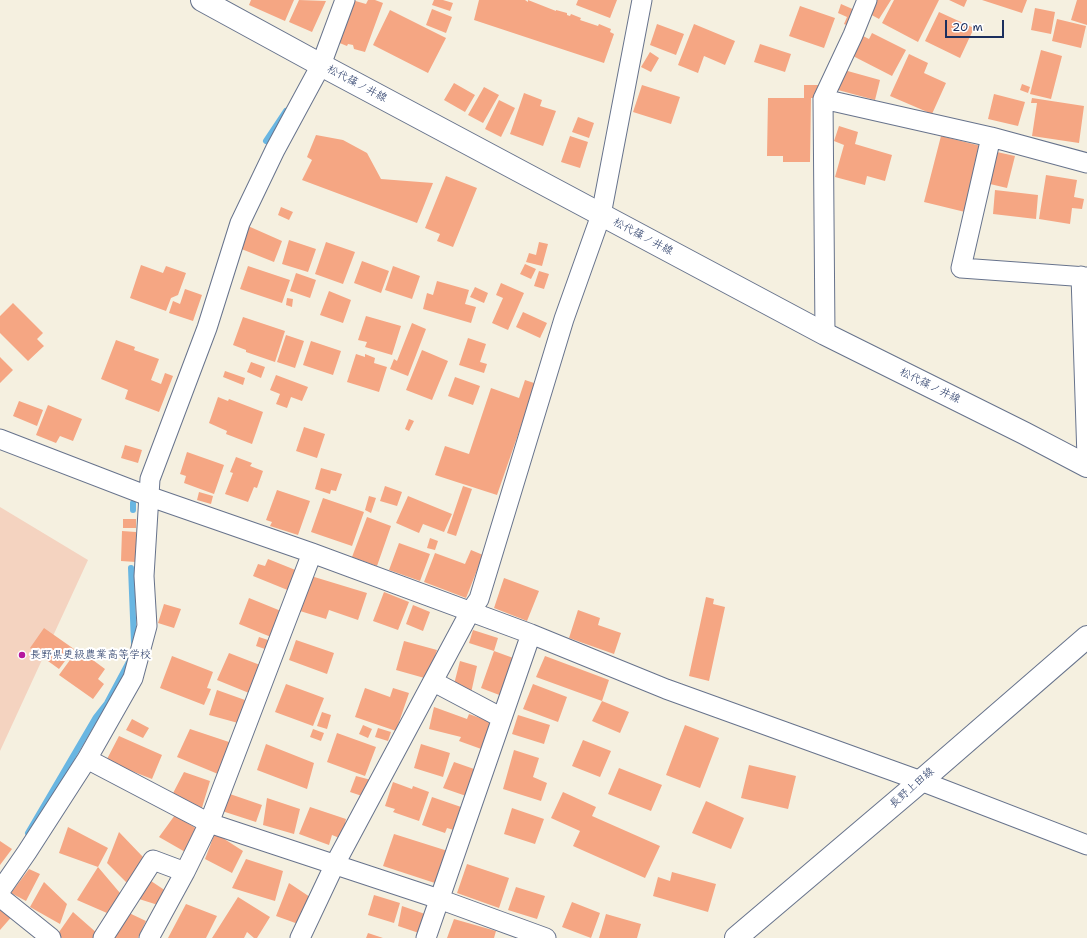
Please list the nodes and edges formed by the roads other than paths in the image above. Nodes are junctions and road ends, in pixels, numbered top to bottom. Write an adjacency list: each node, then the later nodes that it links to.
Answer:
1 (202, 0): 5 (main road, 松代篠ノ井線)
2 (345, 0): 5 (street)
3 (642, 0): 9 (street)
4 (867, 0): 6 (street)
5 (321, 65): 9 (main road, 松代篠ノ井線); 15 (street)
6 (823, 99): 7 (street); 11 (street)
7 (991, 136): 8 (street); 10 (street)
8 (1087, 163)
9 (601, 215): 11 (main road, 松代篠ノ井線); 17 (street)
10 (1084, 276): 13 (street)
11 (825, 334): 14 (main road, 松代篠ノ井線)
12 (0, 439): 15 (street)
13 (1087, 458)
14 (1087, 466)
15 (148, 496): 16 (street); 22 (street)
16 (312, 553): 17 (street); 24 (street)
17 (470, 612): 18 (street); 20 (street)
18 (531, 634): 21 (street); 23 (street)
19 (1087, 637): 23 (main road, 長野上田線)
20 (434, 682): 21 (street); 26 (street)
21 (502, 718): 30 (street)
22 (87, 759): 24 (street); 28 (street)
23 (921, 781): 25 (street); 37 (main road, 長野上田線)
24 (209, 823): 26 (street); 27 (street)
25 (1087, 845)
26 (335, 864): 30 (street); 34 (street)
27 (184, 872): 32 (street); 33 (street)
28 (0, 891)
29 (0, 897): 31 (street)
30 (439, 899): 35 (street); 36 (street)
31 (51, 938)
32 (103, 938)
33 (149, 938)
34 (300, 938)
35 (426, 938)
36 (546, 938)
37 (736, 938)

